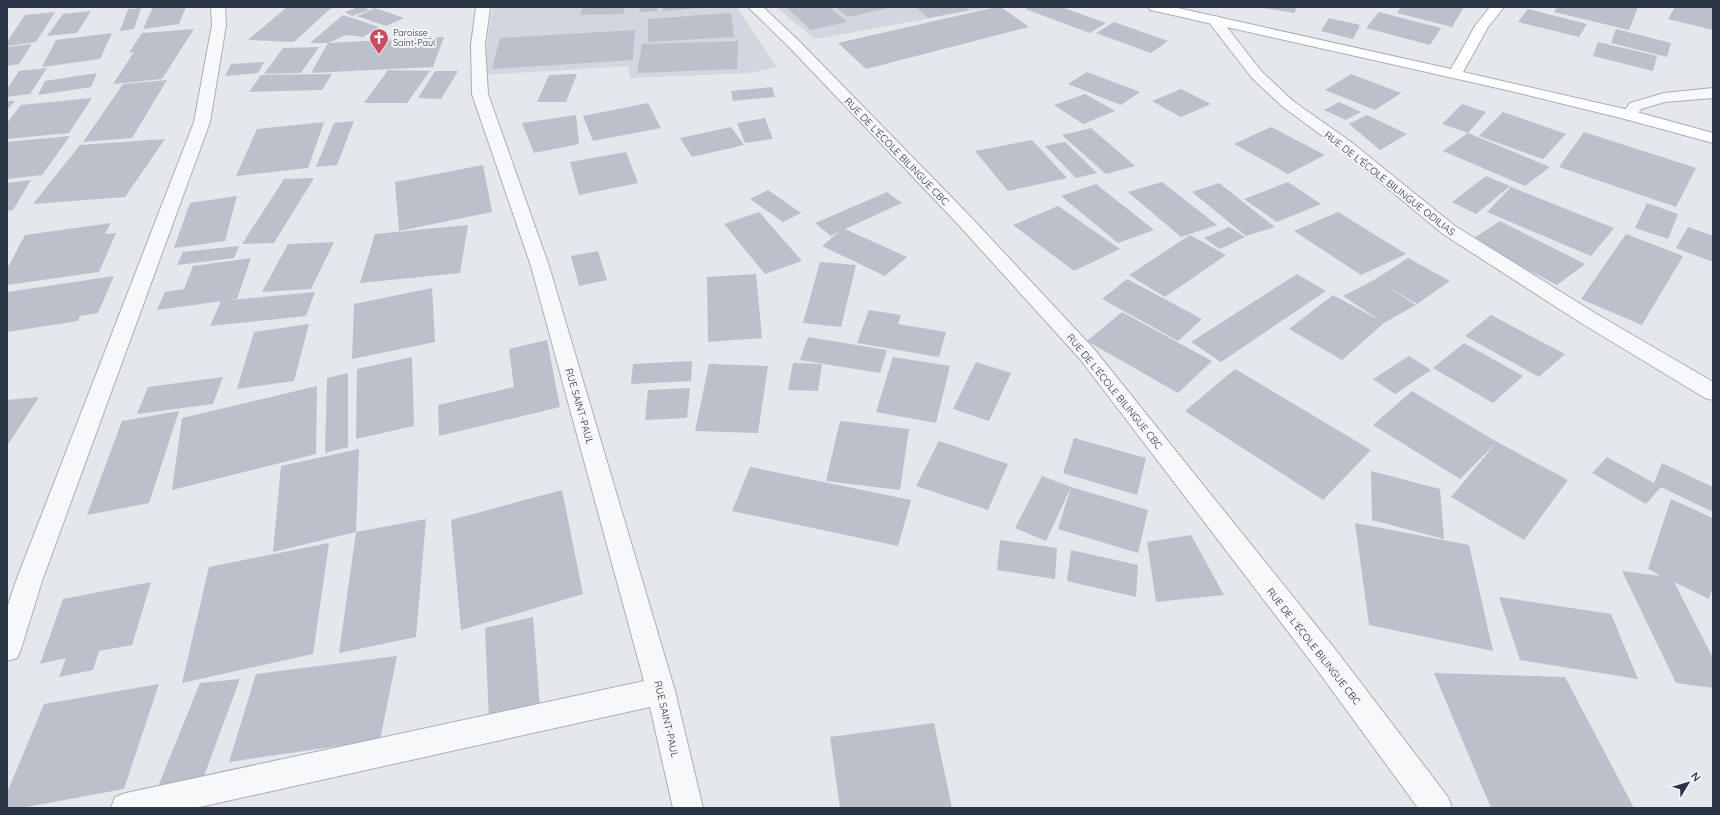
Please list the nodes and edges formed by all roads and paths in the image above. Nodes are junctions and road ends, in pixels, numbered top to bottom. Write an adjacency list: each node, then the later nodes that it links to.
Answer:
1 (218, 7): 13 (street)
2 (483, 7): 14 (street, RUE SAINT-PAUL)
3 (755, 7): 17 (street, RUE DE L'ÉCOLE BILINGUE CBC)
4 (1155, 7): 6 (street)
5 (1497, 7): 8 (street)
6 (1176, 9): 7 (street)
7 (1214, 20): 8 (street); 12 (street, RUE DE L'ÉCOLE BILINGUE ODILIAS)
8 (1455, 74): 10 (street)
9 (1713, 93): 10 (street)
10 (1629, 115): 11 (street)
11 (1713, 138)
12 (1713, 392)
13 (7, 649)
14 (661, 691): 15 (street); 16 (street, RUE SAINT-PAUL)
15 (126, 808)
16 (688, 808)
17 (1437, 808)

